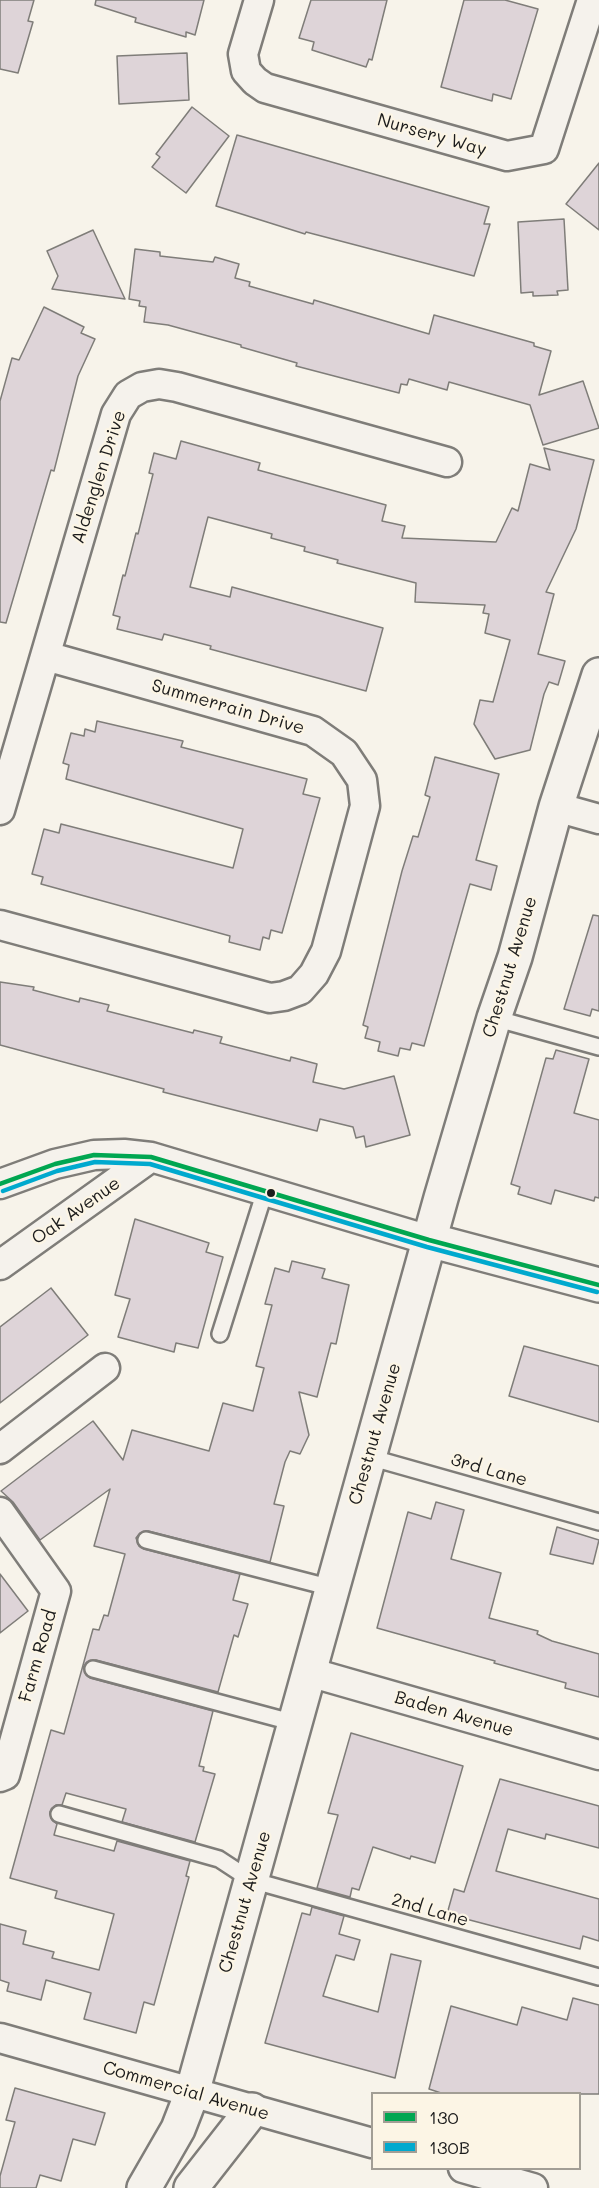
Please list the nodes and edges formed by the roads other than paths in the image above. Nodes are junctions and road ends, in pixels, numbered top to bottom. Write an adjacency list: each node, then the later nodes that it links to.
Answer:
1 (259, 0): 2 (street, Nursery Way)
2 (592, 0)
3 (447, 462): 4 (street, Aldenglen Drive)
4 (46, 656): 7 (street, Aldenglen Drive); 9 (street, Summerrain Drive)
5 (599, 675): 6 (main road, Chestnut Avenue)
6 (556, 807): 8 (street); 10 (main road, Chestnut Avenue)
7 (0, 810)
8 (599, 819)
9 (0, 924)
10 (494, 1018): 11 (lane); 15 (main road, Chestnut Avenue)
11 (599, 1047)
12 (152, 1157): 13 (street); 14 (street); 16 (street, Oak Avenue)
13 (0, 1184)
14 (265, 1191): 15 (street); 18 (lane)
15 (429, 1240): 17 (main road); 21 (main road, Chestnut Avenue)
16 (0, 1265)
17 (599, 1285)
18 (220, 1334)
19 (105, 1368): 20 (street)
20 (0, 1449)
21 (369, 1457): 23 (lane, 3rd Lane); 25 (main road, Chestnut Avenue)
22 (0, 1512): 30 (street, Farm Road)
23 (599, 1522)
24 (146, 1540): 25 (lane)
25 (332, 1588): 27 (main road, Chestnut Avenue)
26 (93, 1669): 28 (lane)
27 (309, 1672): 28 (main road, Chestnut Avenue); 29 (street, Baden Avenue)
28 (295, 1723): 32 (main road, Chestnut Avenue)
29 (599, 1755)
30 (0, 1777)
31 (59, 1814): 32 (lane, 2nd Lane)
32 (251, 1880): 33 (lane, 2nd Lane); 35 (main road, Chestnut Avenue)
33 (599, 1977)
34 (0, 2038): 35 (street, Commercial Avenue)
35 (192, 2093): 36 (street, Commercial Avenue); 39 (main road, Chestnut Avenue)
36 (252, 2110): 37 (street, Commercial Avenue); 40 (main road)
37 (371, 2143)
38 (467, 2170): 41 (street)
39 (144, 2188)
40 (191, 2188)
41 (533, 2188)

